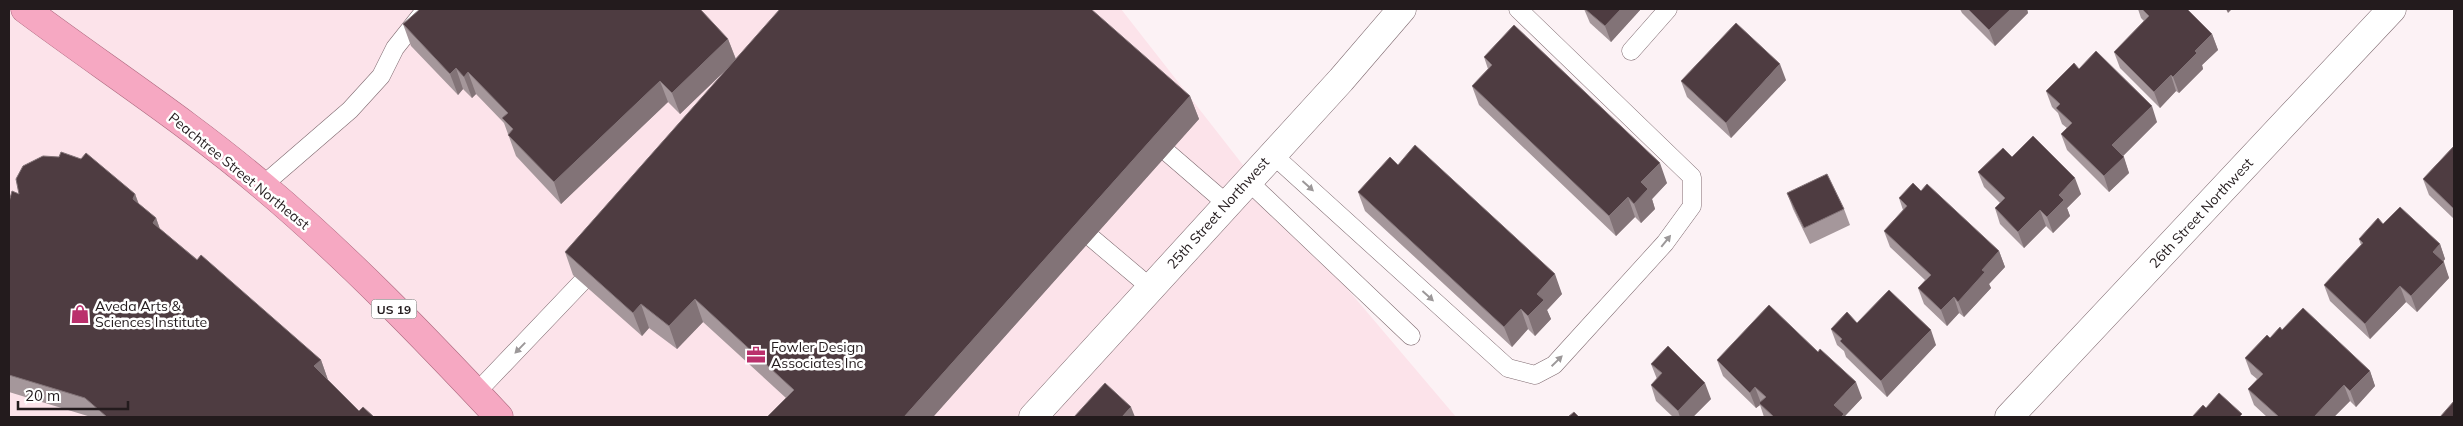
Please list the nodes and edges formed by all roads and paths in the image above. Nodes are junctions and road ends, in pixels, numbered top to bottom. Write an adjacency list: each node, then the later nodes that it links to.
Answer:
1 (25, 9): 11 (highway, Peachtree Street Northeast / US 19)
2 (426, 9): 11 (lane)
3 (1402, 9): 9 (street, 25th Street Northwest)
4 (1518, 9): 9 (lane, one-way to 4)
5 (1668, 9): 7 (lane)
6 (2392, 9): 20 (street, 26th Street Northwest)
7 (1631, 51)
8 (1168, 153): 12 (lane)
9 (1272, 154): 10 (street, 25th Street Northwest)
10 (1248, 181): 12 (street, 25th Street Northwest); 16 (lane)
11 (262, 186): 17 (highway, Peachtree Street Northeast / US 19)
12 (1227, 204): 15 (street, 25th Street Northwest)
13 (1093, 239): 15 (lane)
14 (613, 249): 17 (lane, one-way to 17)
15 (1150, 288): 18 (street, 25th Street Northwest)
16 (1411, 336)
17 (476, 393): 19 (highway, Peachtree Street Northeast / US 19)
18 (1036, 416)
19 (499, 417)
20 (2008, 417)

